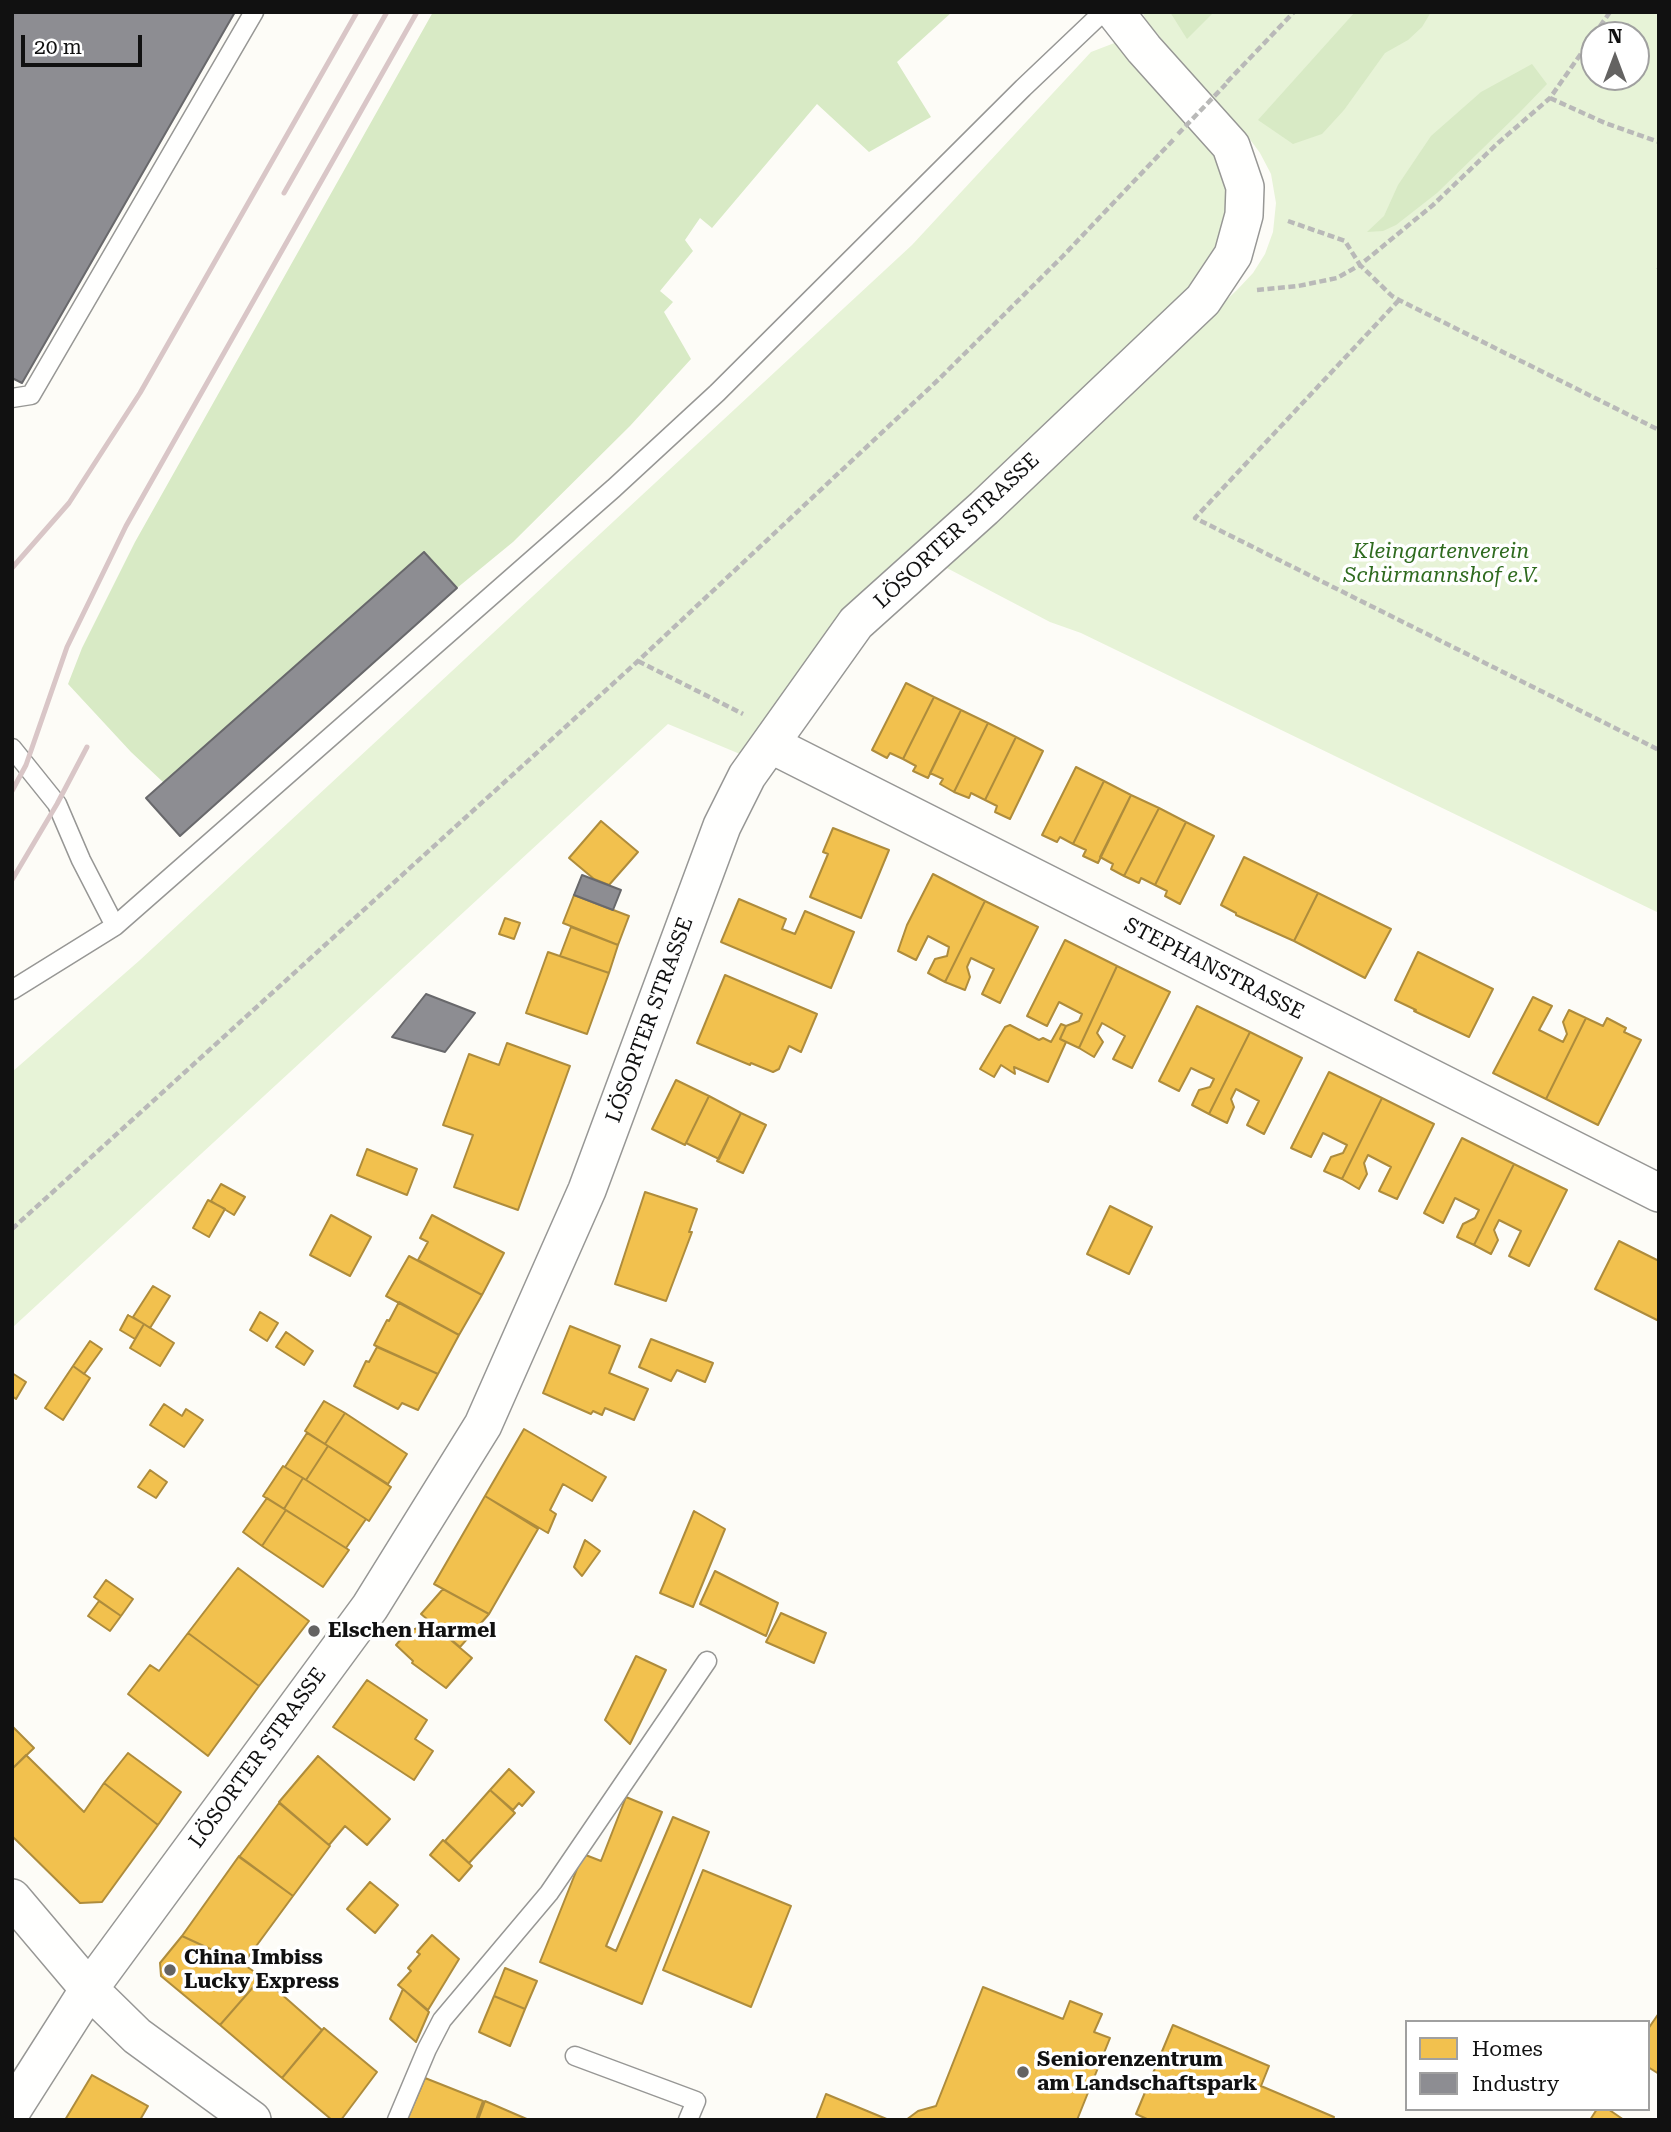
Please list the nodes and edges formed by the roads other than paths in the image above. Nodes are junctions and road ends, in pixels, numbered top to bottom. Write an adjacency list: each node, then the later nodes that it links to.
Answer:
1 (254, 12): 4 (lane)
2 (1103, 12): 7 (lane)
3 (1115, 12): 5 (street, LÖSORTER STRASSE)
4 (12, 398)
5 (762, 732): 9 (street, STEPHANSTRASSE); 12 (street, LÖSORTER STRASSE)
6 (12, 748): 7 (lane)
7 (115, 926): 8 (lane)
8 (12, 990)
9 (1659, 1193)
10 (707, 1661): 16 (lane)
11 (12, 1898): 12 (street)
12 (89, 1989): 14 (street, LÖSORTER STRASSE); 15 (street)
13 (575, 2056): 17 (lane)
14 (12, 2110)
15 (252, 2120)
16 (397, 2120)
17 (688, 2120)

